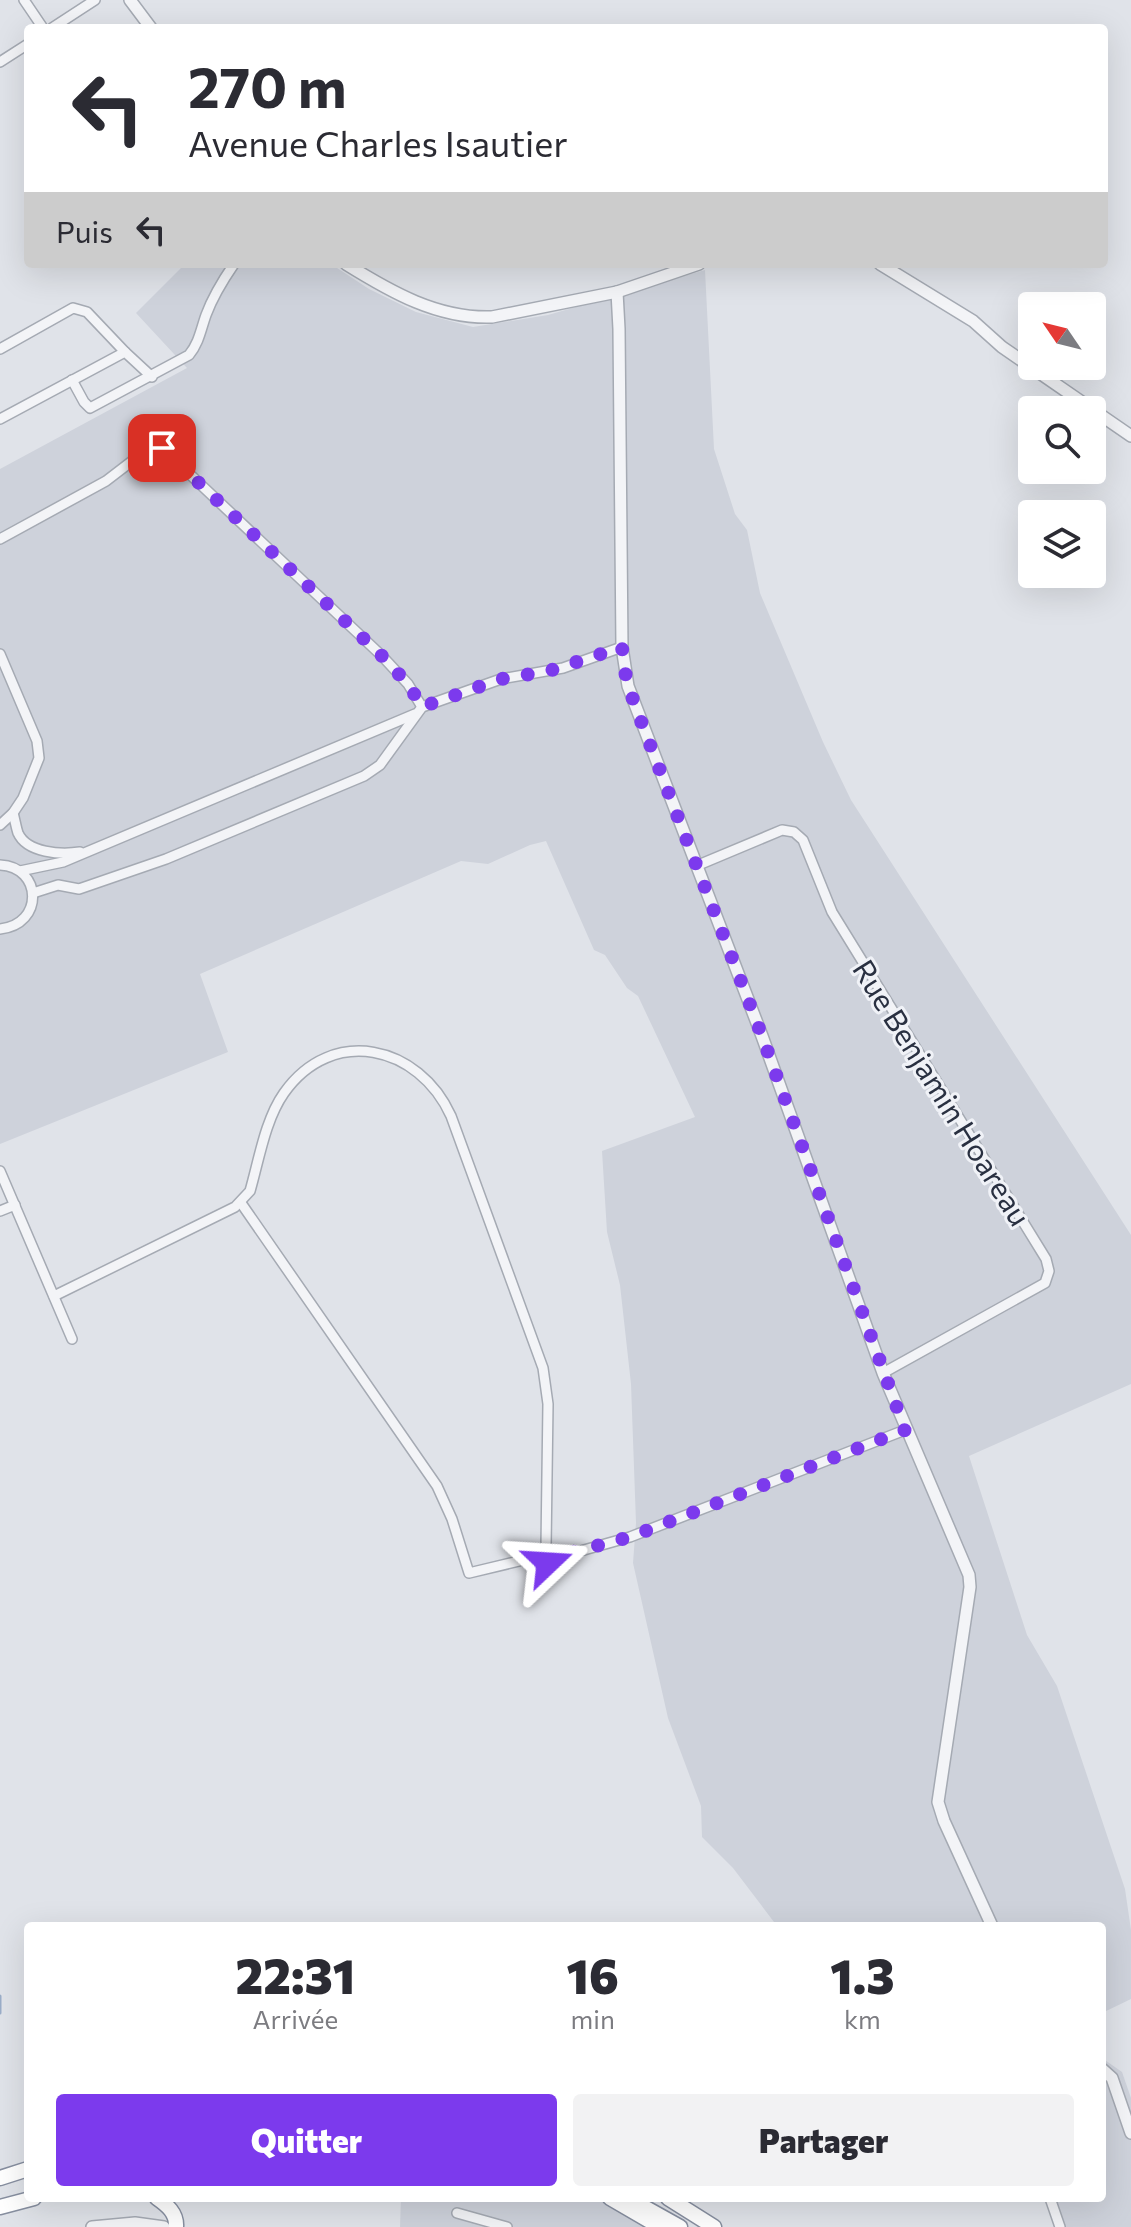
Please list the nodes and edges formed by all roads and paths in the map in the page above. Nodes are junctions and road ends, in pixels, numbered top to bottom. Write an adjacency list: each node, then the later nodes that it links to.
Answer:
1 (24, 0): 4 (street)
2 (95, 0): 5 (street)
3 (130, 0): 6 (street)
4 (40, 24)
5 (58, 24)
6 (148, 24)
7 (24, 47): 8 (street)
8 (0, 62)
9 (232, 268): 16 (street)
10 (352, 268): 13 (street)
11 (687, 268): 13 (street)
12 (887, 268): 19 (street)
13 (617, 292): 21 (street)
14 (0, 349): 15 (street)
15 (125, 352): 16 (street); 17 (street)
16 (152, 377): 17 (street)
17 (72, 380): 18 (street)
18 (0, 419)
19 (1131, 436)
20 (0, 539): 23 (street)
21 (622, 647): 23 (street); 28 (street)
22 (0, 654): 24 (street)
23 (419, 710): 26 (street); 30 (street)
24 (13, 813): 25 (street); 26 (street)
25 (0, 825)
26 (87, 851): 29 (street)
27 (1, 861): 29 (street)
28 (696, 866): 38 (street); 38 (street, Rue Benjamin Hoareau)
29 (20, 871): 30 (street)
30 (33, 893): 31 (street)
31 (0, 929)
32 (0, 1171): 34 (street)
33 (241, 1203): 36 (street); 40 (street); 42 (street)
34 (15, 1205): 35 (street); 36 (street)
35 (0, 1211)
36 (54, 1296): 37 (street)
37 (72, 1339)
38 (883, 1373): 39 (street)
39 (905, 1430): 41 (street); 44 (street)
40 (547, 1548): 41 (street); 42 (street); 43 (street)
41 (587, 1549): 43 (street)
42 (536, 1557): 43 (street)
43 (552, 1559)
44 (990, 1922)
45 (1106, 2073): 46 (street)
46 (1131, 2133)
47 (24, 2170): 48 (highway)
48 (0, 2178)
49 (24, 2193): 50 (highway)
50 (0, 2201)
51 (24, 2201): 57 (highway)
52 (161, 2202): 62 (highway)
53 (617, 2202): 64 (highway)
54 (635, 2202): 65 (highway)
55 (674, 2202): 66 (highway)
56 (1051, 2202): 67 (street)
57 (0, 2207)
58 (457, 2213): 63 (street)
59 (119, 2226): 60 (street); 61 (street)
60 (92, 2227)
61 (164, 2227)
62 (176, 2227)
63 (507, 2227)
64 (660, 2227)
65 (680, 2227)
66 (714, 2227)
67 (1060, 2227)

